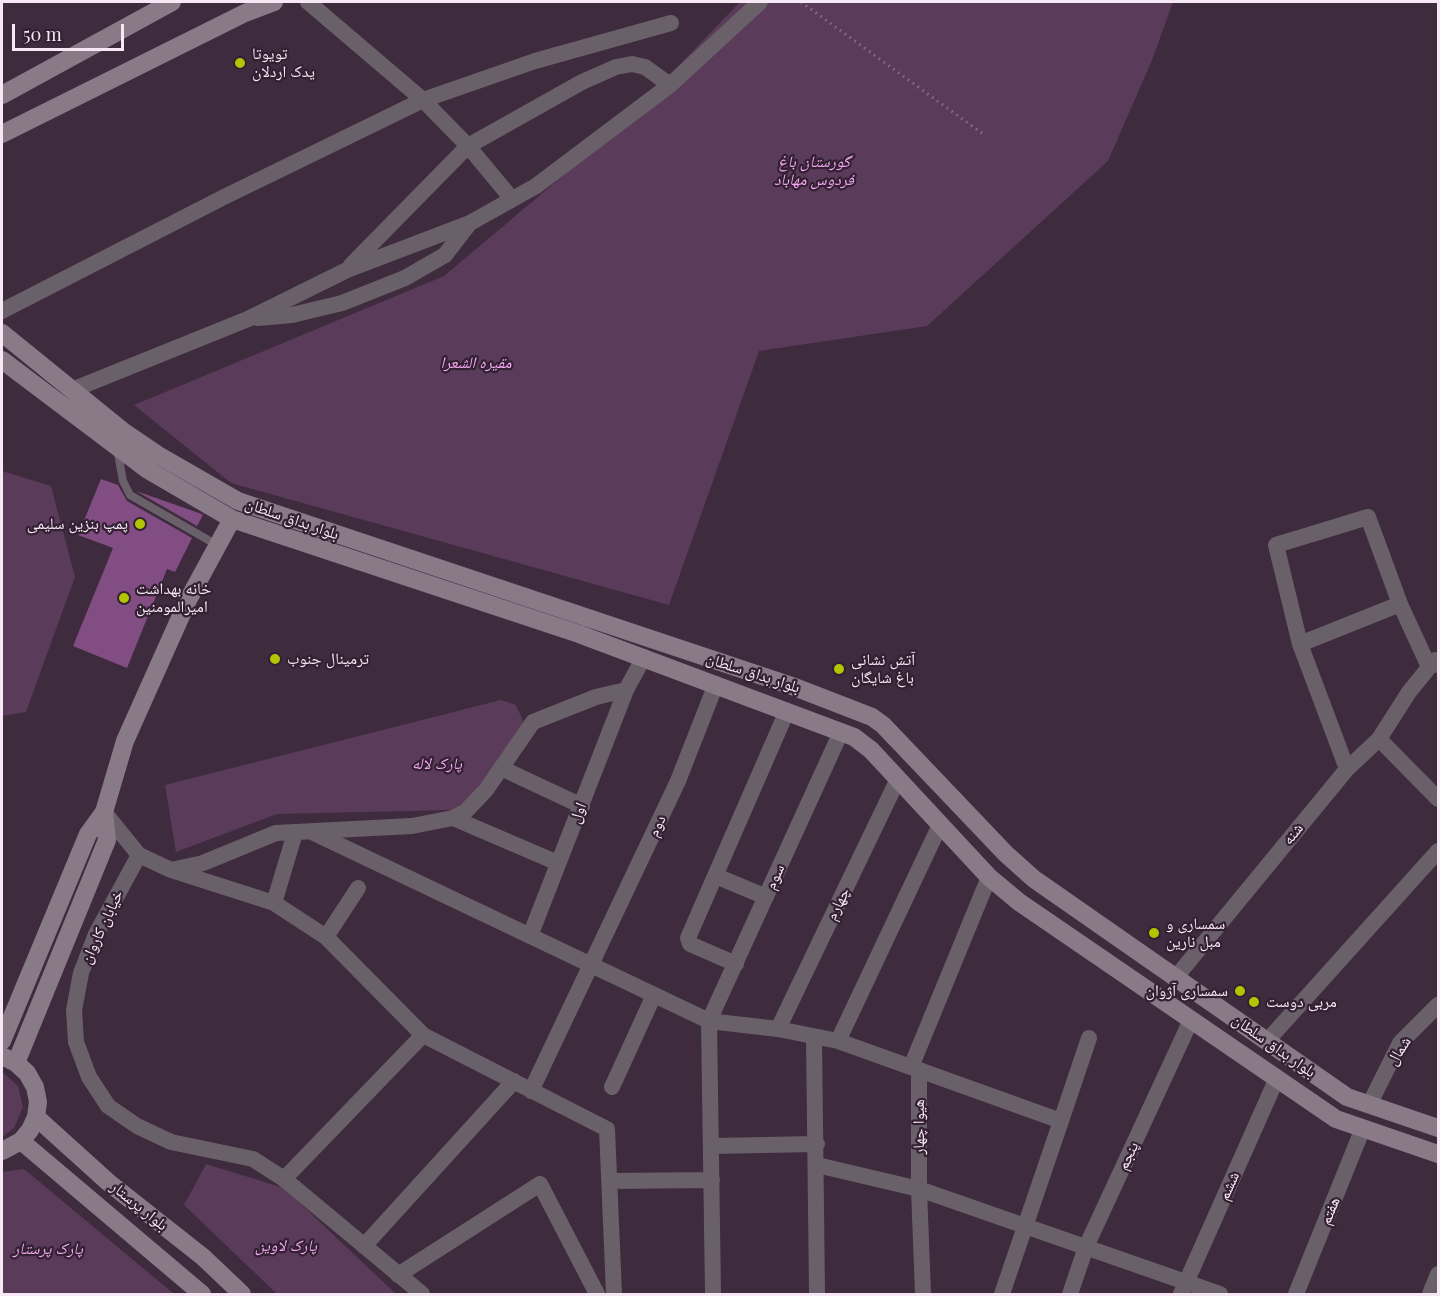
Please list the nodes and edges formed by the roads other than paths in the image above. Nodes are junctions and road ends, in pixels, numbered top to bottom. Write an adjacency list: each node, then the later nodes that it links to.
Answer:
1 (172, 2): 8 (main road)
2 (274, 2): 5 (main road)
3 (308, 2): 9 (street)
4 (760, 2): 7 (street)
5 (242, 7): 10 (main road)
6 (671, 23): 9 (street)
7 (669, 85): 11 (street); 12 (street)
8 (2, 95)
9 (423, 100): 11 (street); 15 (street)
10 (2, 134)
11 (468, 146): 12 (street); 14 (street)
12 (512, 199): 13 (street)
13 (470, 223): 14 (street); 16 (street)
14 (347, 270): 16 (street)
15 (2, 311)
16 (248, 319): 19 (street)
17 (2, 333): 19 (main road, بلوار بداق سلطان)
18 (2, 360): 20 (main road, بلوار بداق سلطان)
19 (72, 390): 27 (main road, بلوار بداق سلطان)
20 (117, 448): 21 (main road, بلوار بداق سلطان); 22 (lane)
21 (232, 519): 22 (main road); 25 (main road, بلوار بداق سلطان)
22 (217, 544): 39 (main road)
23 (1400, 604): 24 (street); 24 (street); 26 (street)
24 (1300, 644): 35 (street)
25 (644, 657): 28 (main road, بلوار بداق سلطان); 29 (street, اول)
26 (1435, 662): 33 (street, شنه)
27 (778, 681): 30 (main road, بلوار بداق سلطان); 31 (main road)
28 (716, 684): 31 (main road, بلوار بداق سلطان); 58 (street, دوم)
29 (626, 690): 34 (street); 38 (street, اول)
30 (812, 692): 31 (main road); 59 (main road, بلوار بداق سلطان)
31 (787, 711): 32 (main road, بلوار بداق سلطان); 50 (street)
32 (841, 732): 36 (main road, بلوار بداق سلطان); 53 (street, سوم)
33 (1379, 739): 35 (street, شنه); 37 (street)
34 (501, 768): 38 (street); 40 (street)
35 (1347, 769): 59 (street, شنه)
36 (898, 779): 41 (main road, بلوار بداق سلطان); 64 (street, چهارم)
37 (1438, 799)
38 (582, 806): 48 (street, اول)
39 (104, 812): 44 (main road); 45 (main road); 47 (street)
40 (453, 818): 43 (street); 48 (street)
41 (940, 825): 51 (main road, بلوار بداق سلطان); 69 (street)
42 (295, 833): 43 (street); 49 (street); 54 (street)
43 (314, 833): 55 (street)
44 (88, 834): 45 (main road); 68 (main road)
45 (107, 840): 71 (main road)
46 (1438, 850): 70 (street)
47 (139, 855): 49 (street); 88 (street, خیابان کاروان)
48 (558, 863): 55 (street, اول)
49 (171, 870): 54 (street)
50 (716, 876): 53 (street); 57 (street)
51 (989, 877): 62 (main road, بلوار بداق سلطان); 72 (street)
52 (358, 888): 56 (street)
53 (766, 897): 57 (street, سوم)
54 (274, 903): 56 (street)
55 (530, 936): 58 (street)
56 (326, 937): 65 (street)
57 (736, 964): 63 (street, سوم)
58 (592, 966): 60 (street); 76 (street, دوم)
59 (1176, 977): 70 (main road, بلوار بداق سلطان)
60 (654, 995): 63 (street); 75 (street)
61 (1438, 1005): 77 (street, شمال)
62 (1191, 1020): 73 (main road, بلوار بداق سلطان); 94 (street, پنجم)
63 (709, 1021): 64 (street); 84 (street)
64 (778, 1029): 66 (street)
65 (423, 1035): 74 (street); 88 (street)
66 (814, 1036): 69 (street); 83 (street)
67 (1089, 1038): 79 (street)
68 (2, 1041)
69 (838, 1041): 72 (street)
70 (1267, 1041): 77 (main road, بلوار بداق سلطان)
71 (9, 1060): 78 (main road)
72 (915, 1068): 79 (street); 91 (street, هیوا چهار)
73 (1277, 1078): 80 (main road, بلوار بداق سلطان); 97 (street, ششم)
74 (514, 1082): 76 (street); 93 (street)
75 (612, 1088)
76 (531, 1091): 90 (street)
77 (1369, 1105): 81 (main road, بلوار بداق سلطان)
78 (36, 1117): 82 (main road); 99 (main road, بلوار پرستار)
79 (1061, 1122): 92 (street)
80 (1363, 1128): 86 (main road, بلوار بداق سلطان); 109 (street, هفتم)
81 (1438, 1128)
82 (21, 1141): 85 (main road); 98 (main road, بلوار پرستار)
83 (816, 1143): 84 (street); 87 (street)
84 (711, 1146): 89 (street)
85 (2, 1151)
86 (1438, 1154)
87 (817, 1165): 91 (street); 104 (street)
88 (284, 1179): 93 (street, خیابان کاروان)
89 (712, 1179): 90 (street); 103 (street)
90 (610, 1181): 102 (street)
91 (919, 1189): 92 (street); 105 (street, هیوا چهار)
92 (1026, 1226): 94 (street); 106 (street)
93 (364, 1246): 96 (street, خیابان کاروان)
94 (1086, 1247): 97 (street); 107 (street, پنجم)
95 (1438, 1274): 110 (street)
96 (399, 1275): 100 (street, خیابان کاروان); 101 (street)
97 (1184, 1288): 108 (street)
98 (202, 1294)
99 (242, 1294)
100 (422, 1294)
101 (597, 1294)
102 (614, 1294)
103 (714, 1294)
104 (817, 1294)
105 (923, 1294)
106 (1002, 1294)
107 (1070, 1294)
108 (1220, 1294)
109 (1296, 1294)
110 (1430, 1294)

